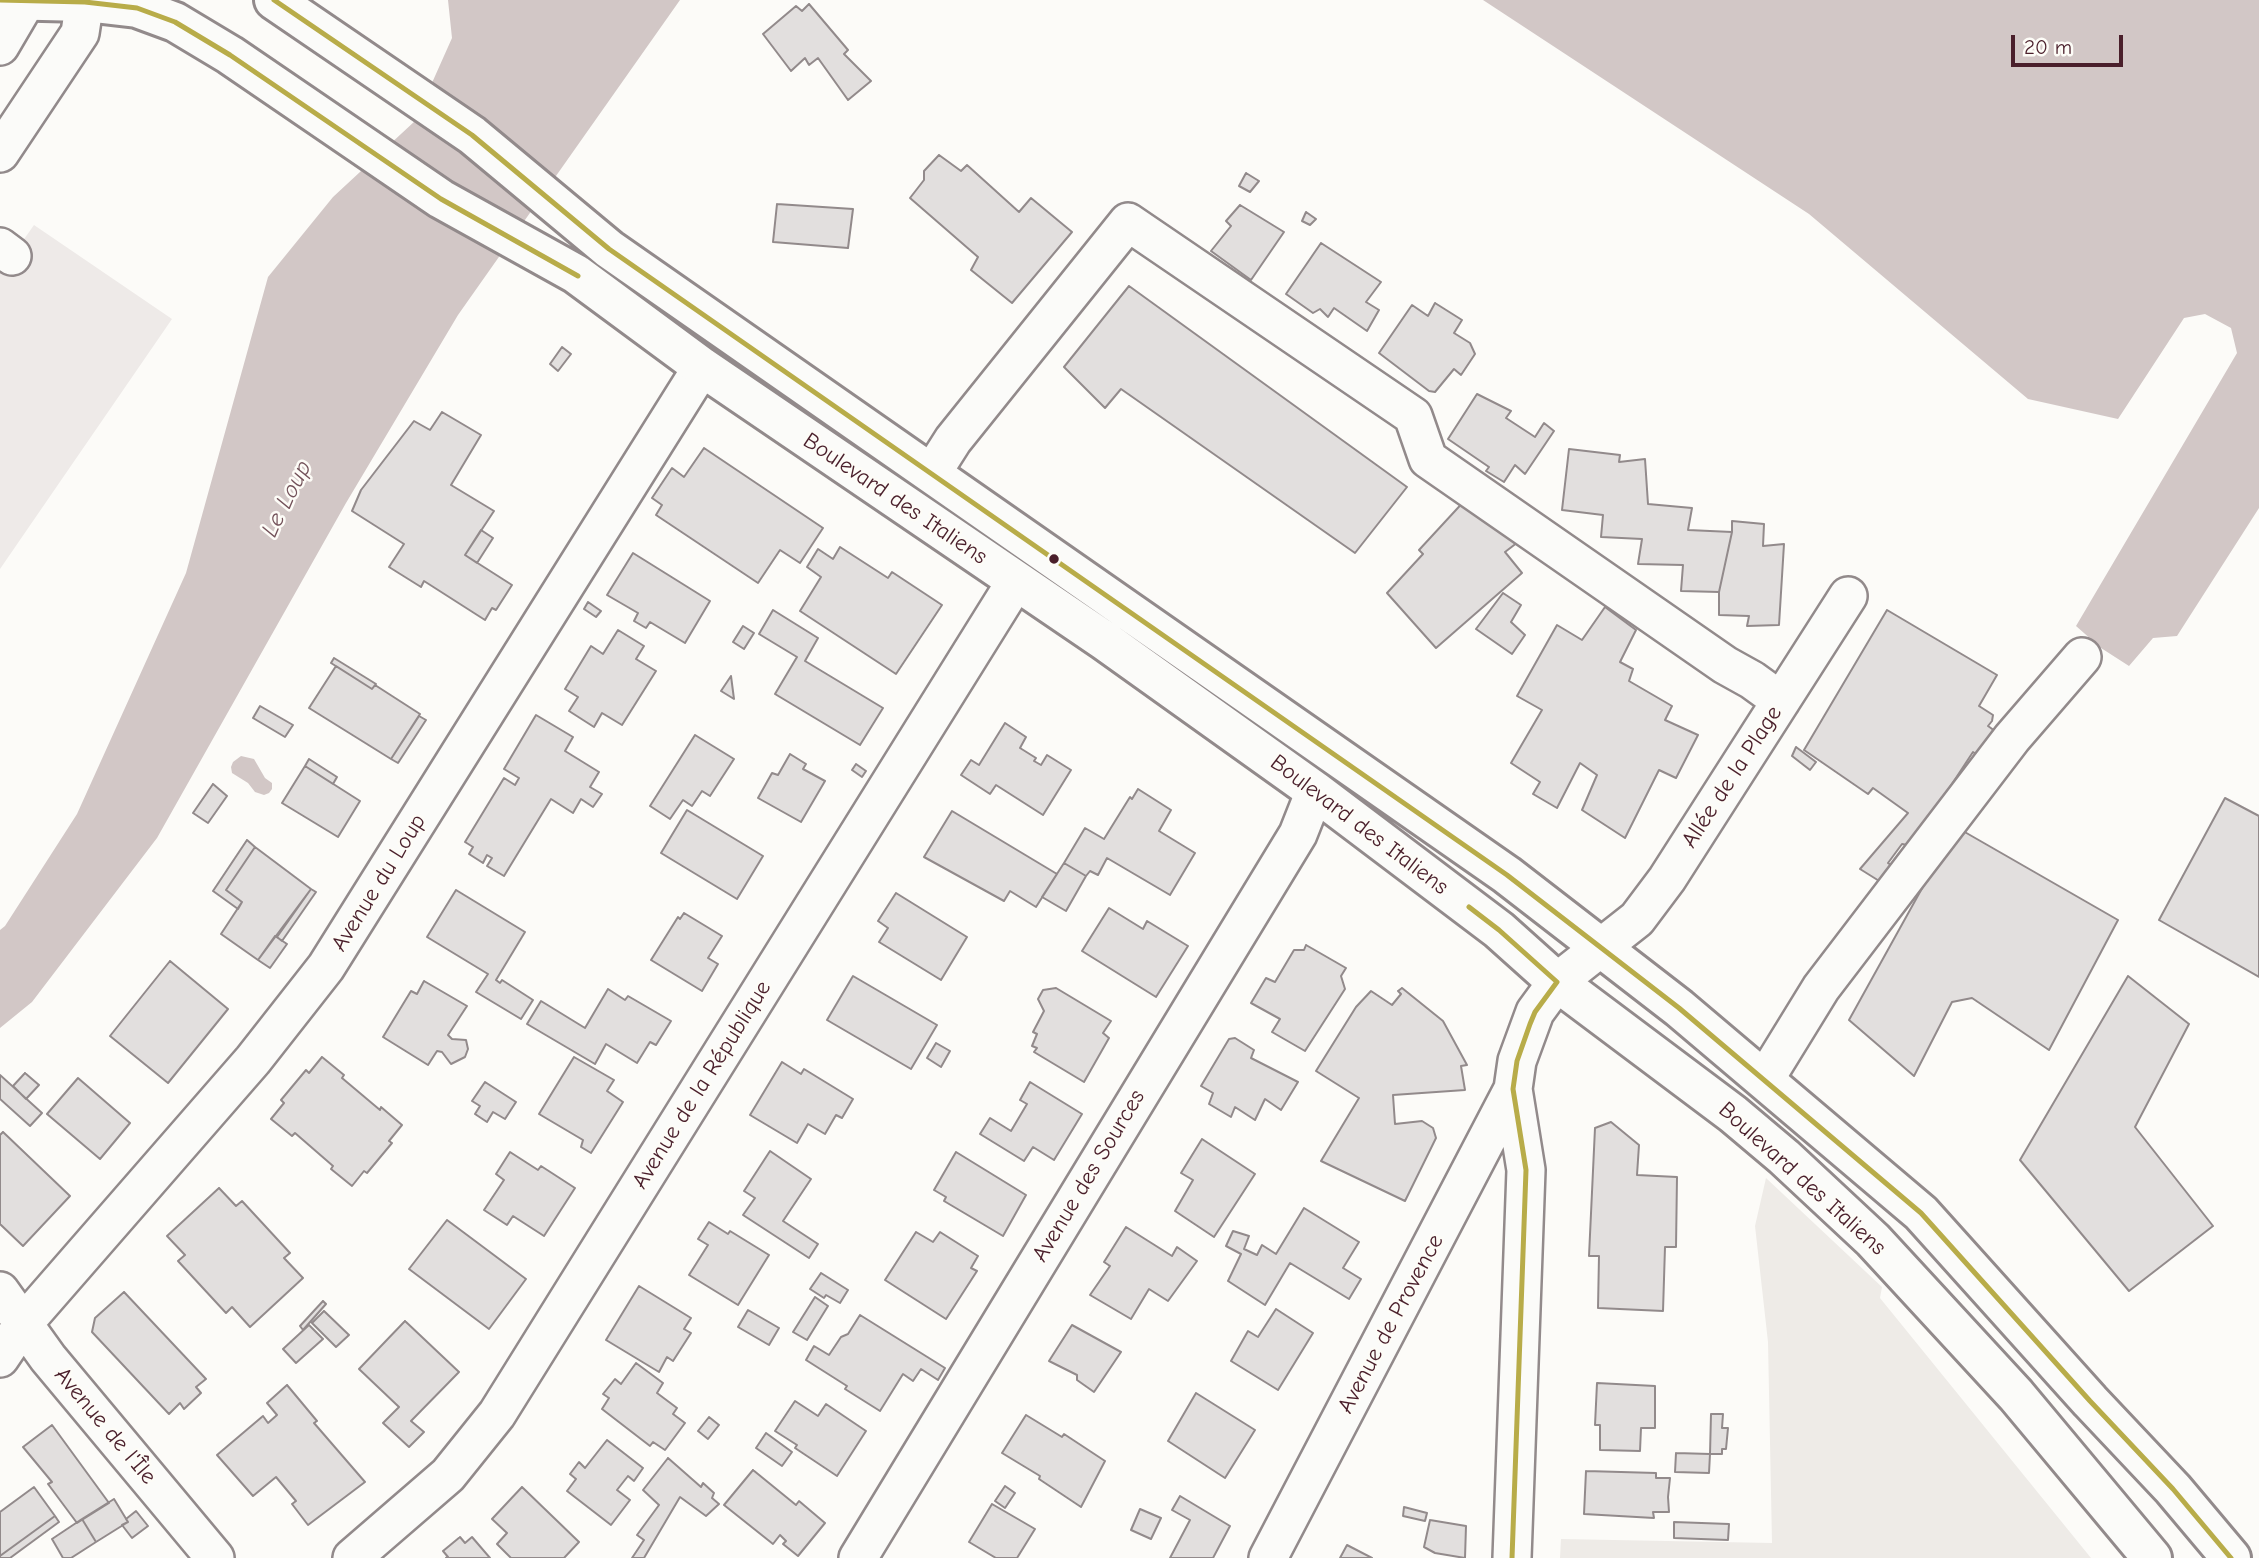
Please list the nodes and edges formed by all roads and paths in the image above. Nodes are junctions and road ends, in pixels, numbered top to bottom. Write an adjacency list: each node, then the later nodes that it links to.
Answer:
1 (0, 0): 2 (main road, Boulevard des Italiens)
2 (27, 0): 3 (main road, Boulevard des Italiens); 5 (street)
3 (85, 1): 6 (street); 7 (main road, Boulevard des Italiens)
4 (274, 3): 8 (main road, Boulevard des Italiens)
5 (0, 46)
6 (0, 153)
7 (702, 367): 9 (main road, Boulevard des Italiens); 19 (street, Avenue du Loup)
8 (933, 473): 12 (street); 14 (main road, Boulevard des Italiens)
9 (1016, 581): 13 (main road, Boulevard des Italiens); 21 (street, Avenue de la République)
10 (1848, 596): 12 (street, Allée de la Plage)
11 (2081, 657): 16 (street)
12 (1781, 701): 14 (street, Allée de la Plage)
13 (1315, 791): 15 (main road, Boulevard des Italiens); 22 (street, Avenue des Sources)
14 (1603, 948): 15 (street, Allée de la Plage); 16 (main road, Boulevard des Italiens)
15 (1557, 982): 17 (street, Allée de la Plage); 25 (main road, Boulevard des Italiens)
16 (1765, 1079): 26 (main road, Boulevard des Italiens)
17 (1513, 1089): 23 (street, Avenue de Provence); 24 (street)
18 (0, 1291): 19 (street, Avenue de l'Île)
19 (6, 1346): 20 (street, Avenue de l'Île)
20 (215, 1558)
21 (352, 1558)
22 (858, 1558)
23 (1268, 1558)
24 (1512, 1558)
25 (2152, 1558)
26 (2231, 1558)

